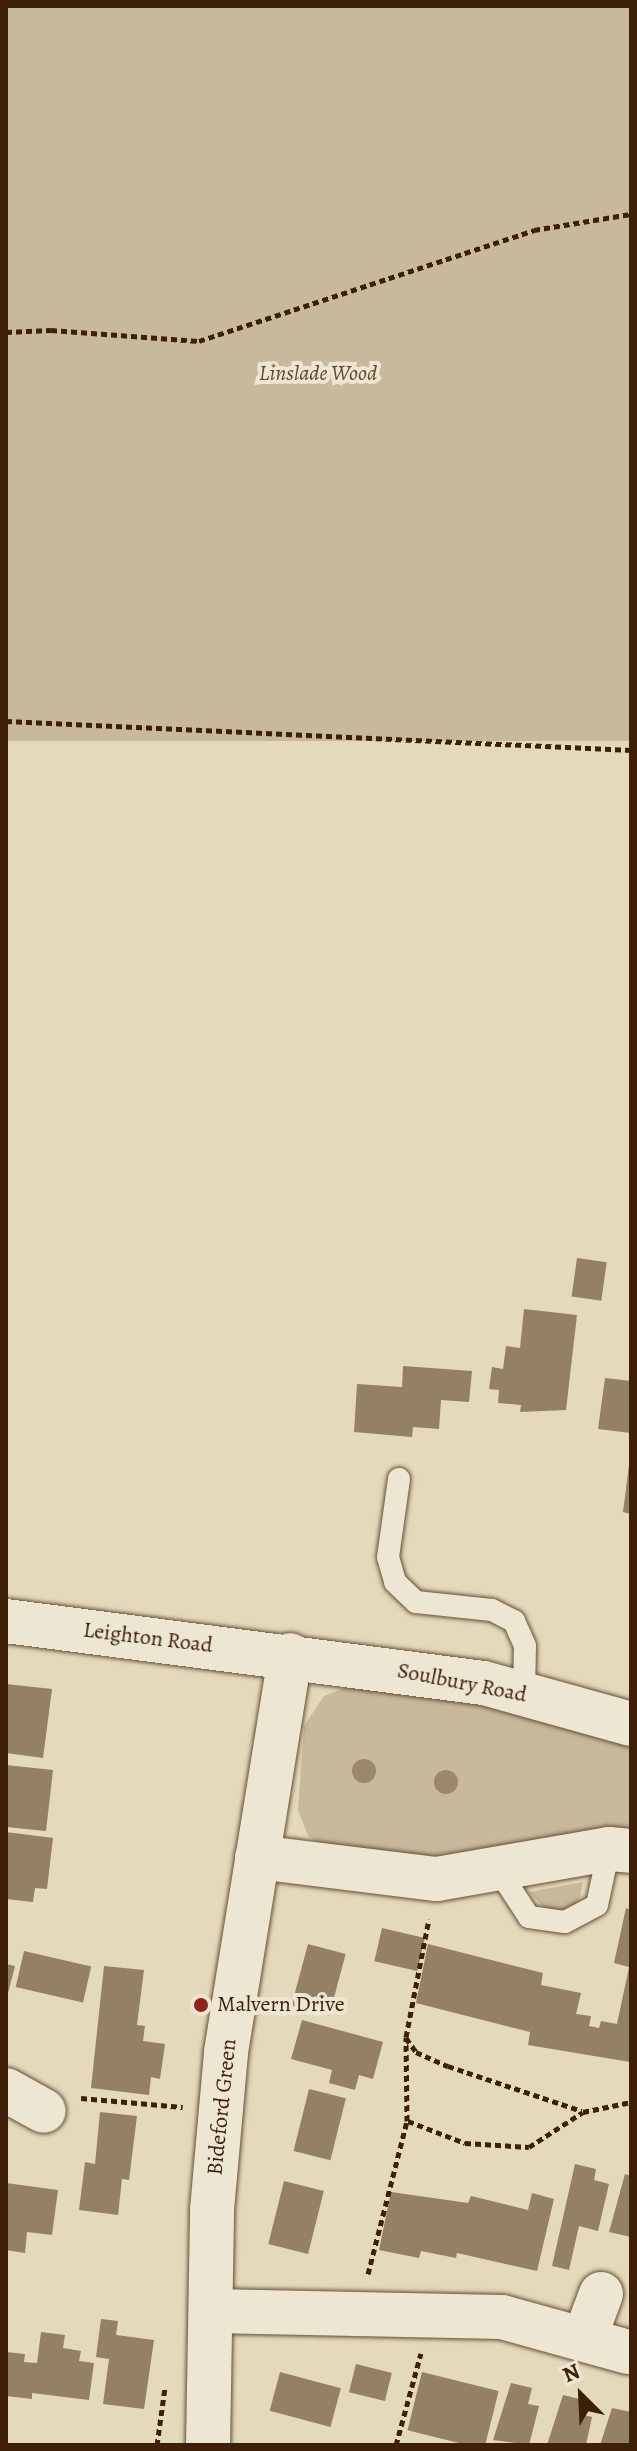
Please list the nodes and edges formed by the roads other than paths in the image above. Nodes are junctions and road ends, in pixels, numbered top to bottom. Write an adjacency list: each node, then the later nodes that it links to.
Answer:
1 (399, 1479): 4 (lane)
2 (6, 1621): 3 (street, Leighton Road)
3 (290, 1655): 4 (street, Soulbury Road); 7 (street, Bideford Green)
4 (524, 1694): 5 (street, Soulbury Road)
5 (631, 1724)
6 (620, 1850): 8 (street); 8 (lane)
7 (257, 1857): 8 (street); 12 (street, Bideford Green)
8 (499, 1871)
9 (6, 2090): 10 (street)
10 (44, 2111)
11 (601, 2294): 13 (street)
12 (211, 2311): 13 (street); 15 (street, Bideford Green)
13 (585, 2337): 14 (street)
14 (628, 2352)
15 (208, 2445)

